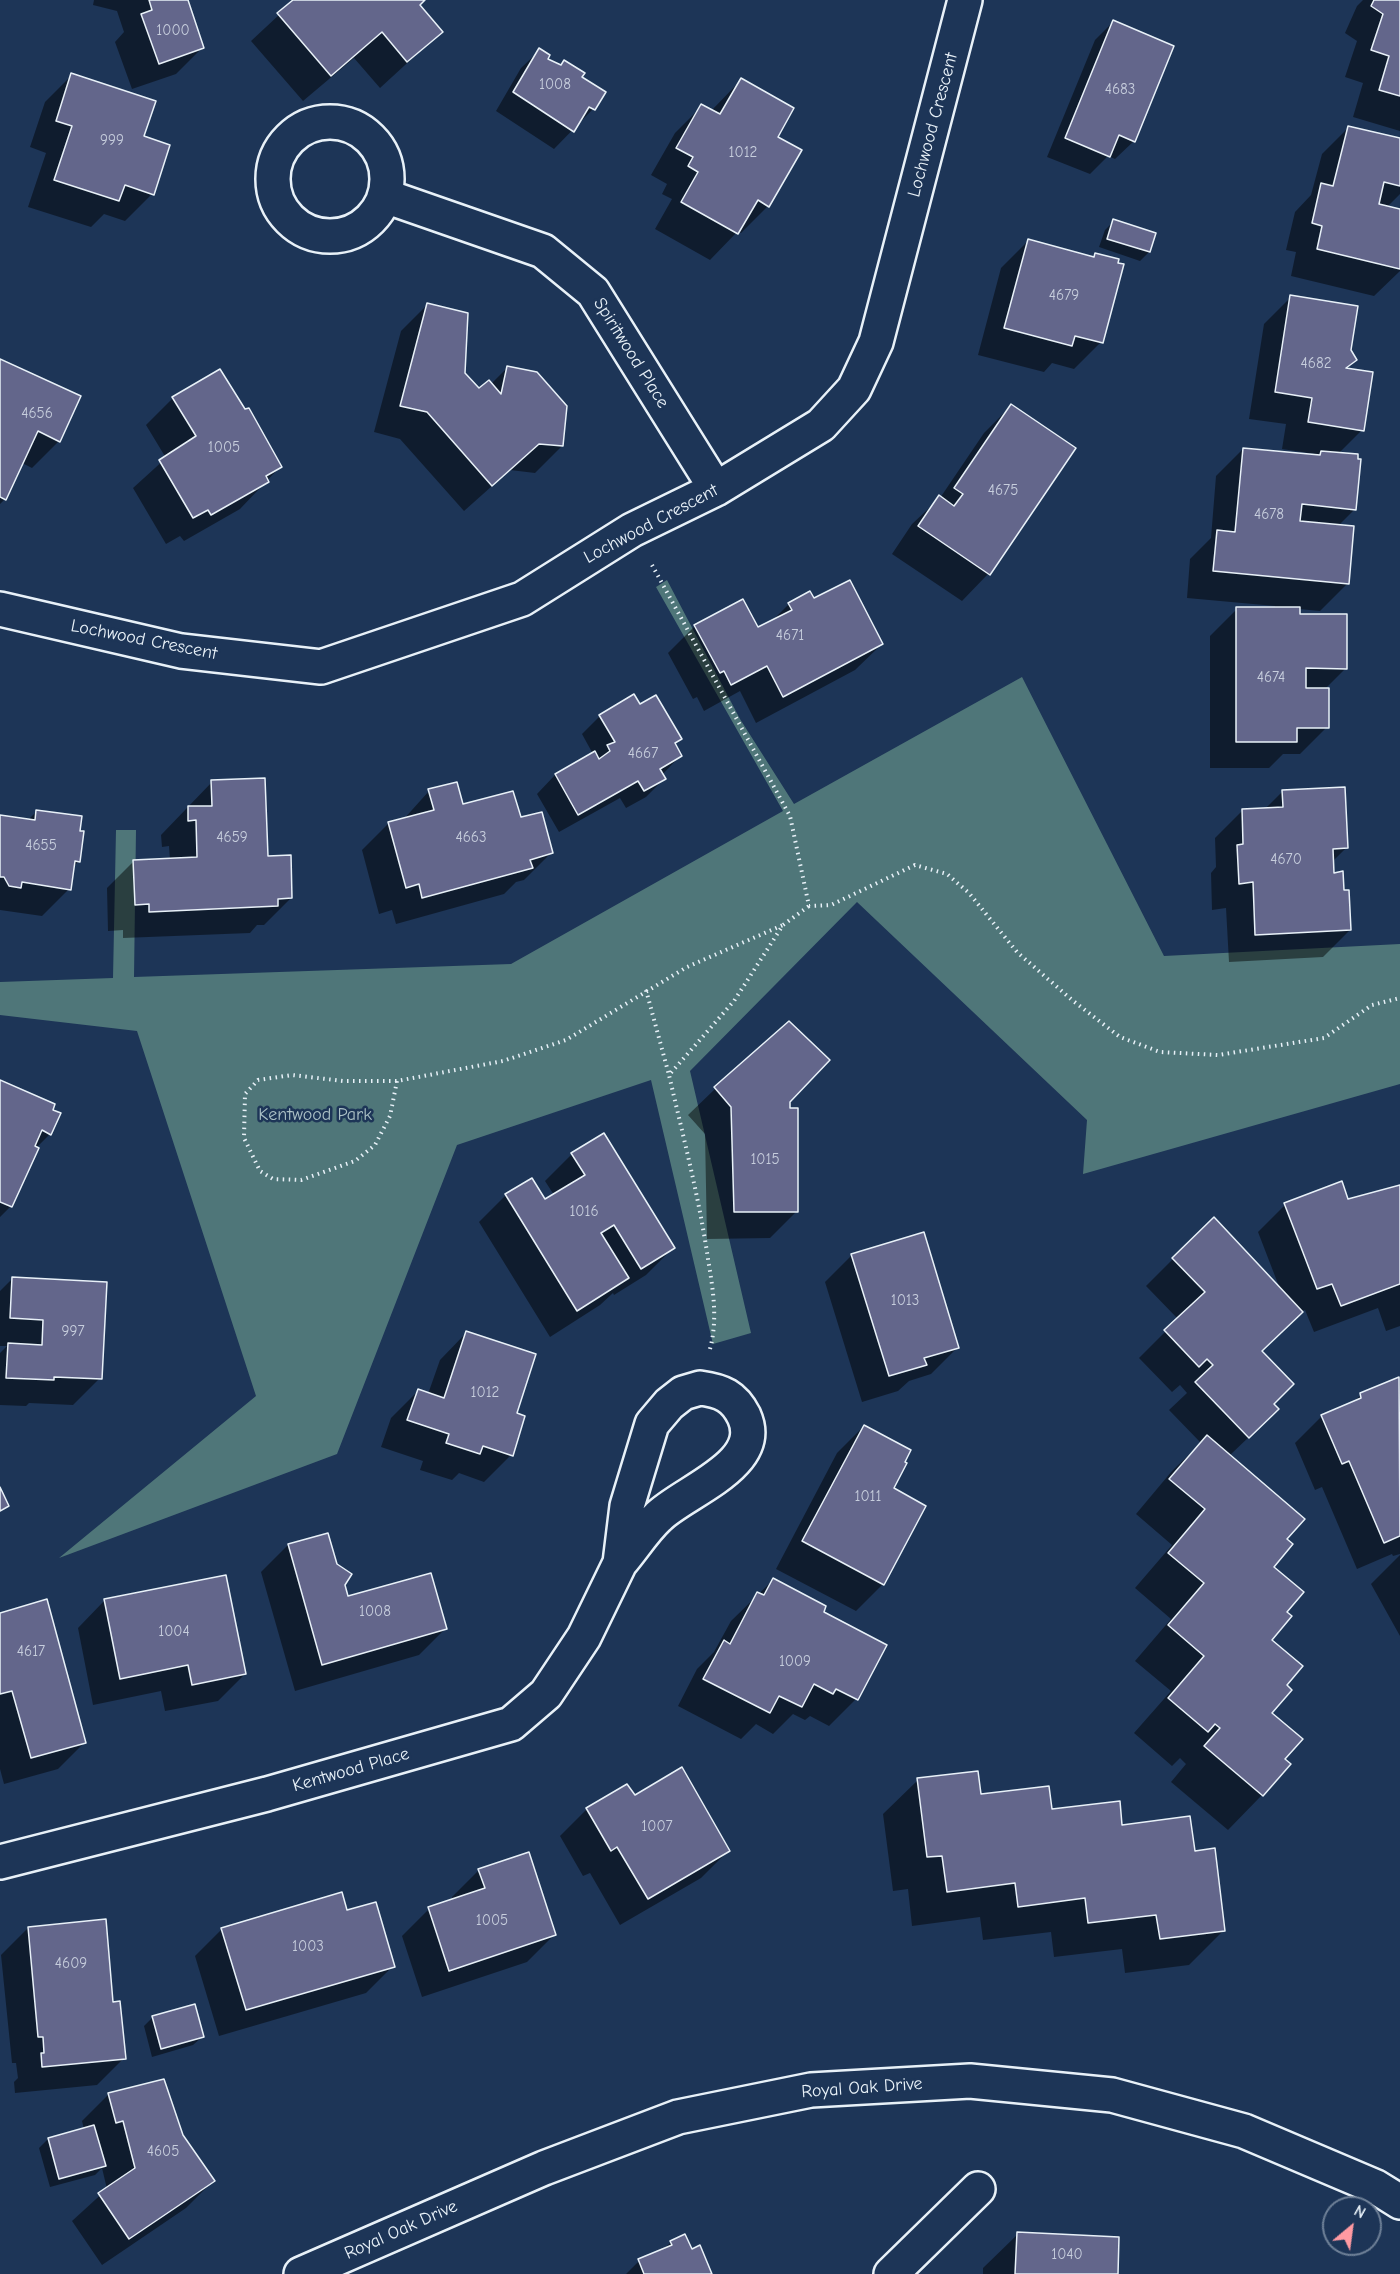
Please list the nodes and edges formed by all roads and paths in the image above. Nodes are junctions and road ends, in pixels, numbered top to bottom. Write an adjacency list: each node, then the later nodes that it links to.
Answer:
1 (965, 0): 3 (street, Lochwood Crescent)
2 (385, 196): 3 (street, Spiritwood Place)
3 (716, 489): 4 (street, Lochwood Crescent)
4 (632, 530): 5 (street, Lochwood Crescent); 6 (path)
5 (0, 609)
6 (808, 906): 7 (path); 9 (path)
7 (783, 925): 8 (path); 10 (path)
8 (646, 990): 10 (path); 11 (path)
9 (1400, 998)
10 (669, 1075): 12 (path)
11 (397, 1081): 11 (path)
12 (700, 1388): 13 (street, Kentwood Place); 13 (street, Kentwood Place)
13 (620, 1563): 14 (street, Kentwood Place)
14 (0, 1862)
15 (978, 2189): 18 (street)
16 (1400, 2202): 17 (street, Royal Oak Drive)
17 (301, 2274)
18 (891, 2274)

